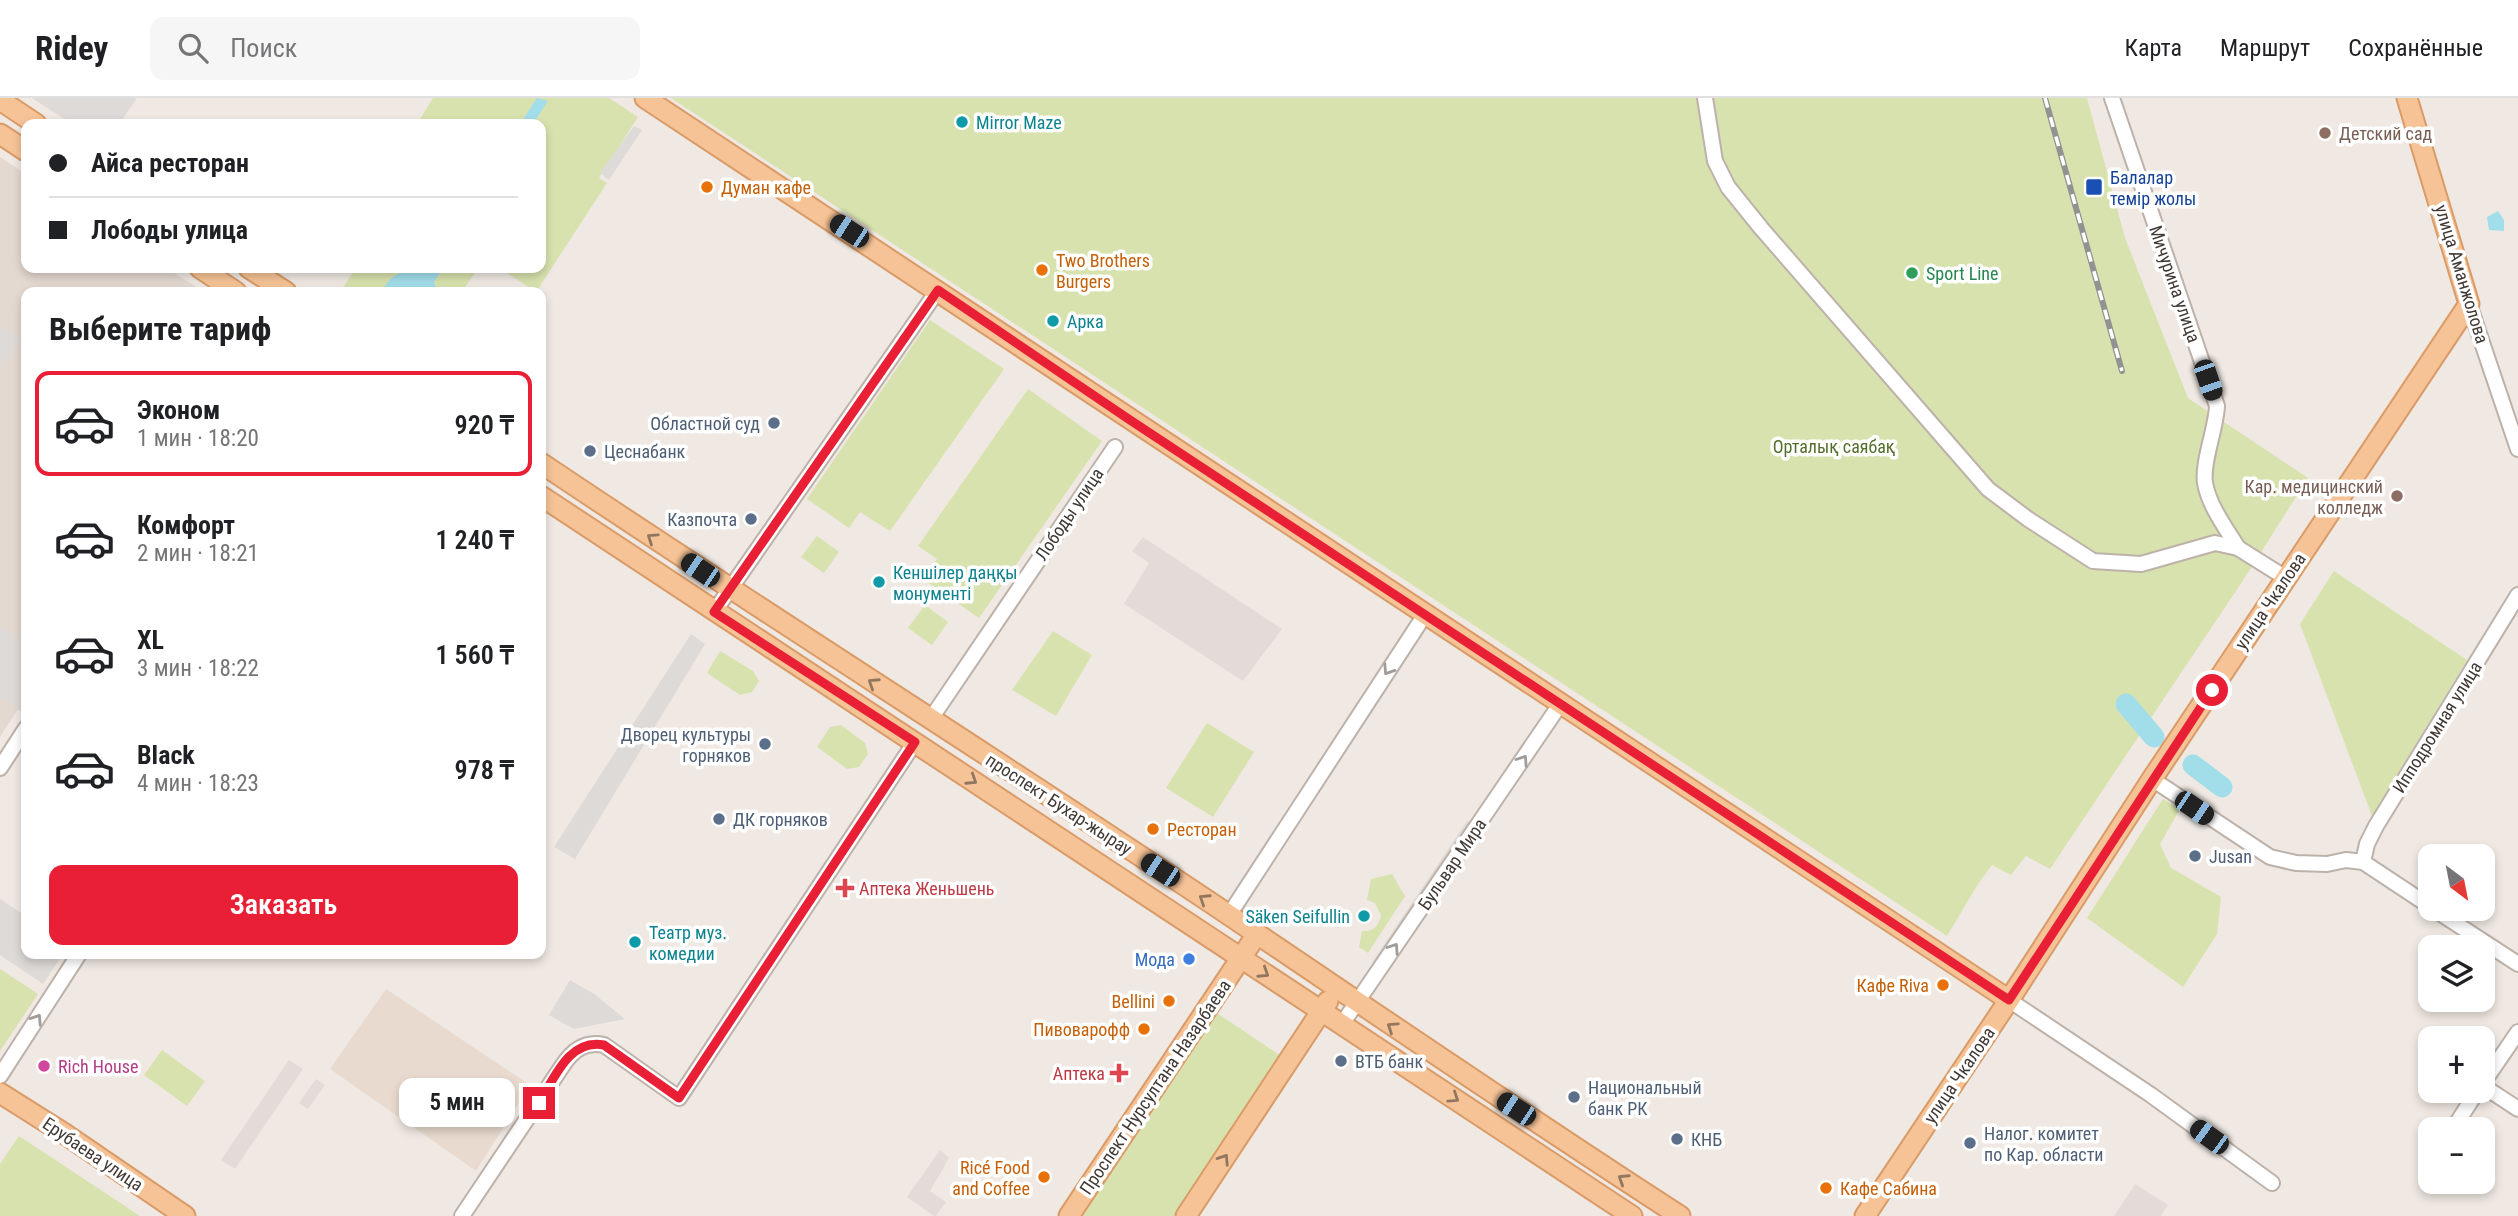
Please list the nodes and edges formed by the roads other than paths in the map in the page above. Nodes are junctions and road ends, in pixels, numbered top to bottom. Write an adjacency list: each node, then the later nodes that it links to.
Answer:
1 (645, 98): 13 (main road)
2 (1705, 98): 19 (street)
3 (2112, 98): 19 (street, Мичурина улица)
4 (2407, 98): 14 (main road, улица Аманжолова)
5 (0, 100): 6 (main road)
6 (28, 119)
7 (0, 134): 8 (main road)
8 (21, 147)
9 (208, 273): 11 (main road)
10 (257, 273): 12 (main road)
11 (228, 287)
12 (278, 287)
13 (938, 290): 21 (street); 24 (main road)
14 (2469, 304): 16 (street, улица Аманжолова); 20 (main road, улица Чкалова)
15 (1115, 447): 26 (street, Лободы улица)
16 (2518, 449)
17 (546, 466): 21 (main road, проспект Бухар-жырау, one-way to 17)
18 (546, 499): 23 (main road, проспект Бухар-жырау)
19 (2238, 548): 20 (street)
20 (2286, 578): 30 (main road, улица Чкалова)
21 (729, 590): 23 (street); 26 (main road, проспект Бухар-жырау, one-way to 21)
22 (2518, 595): 31 (street, Ипподромная улица)
23 (714, 612): 28 (main road, проспект Бухар-жырау)
24 (1426, 613): 25 (main road); 33 (street, one-way to 33)
25 (1562, 703): 40 (main road); 41 (street, Бульвар Мира, one-way to 25)
26 (930, 720): 33 (main road, проспект Бухар-жырау, one-way to 26)
27 (21, 736): 29 (street)
28 (915, 742): 36 (main road, проспект Бухар-жырау, one-way to 36); 52 (street)
29 (0, 768)
30 (2152, 779): 31 (street); 40 (main road, улица Чкалова)
31 (2363, 862): 32 (street)
32 (2418, 899)
33 (1229, 915): 35 (main road, проспект Бухар-жырау)
34 (2452, 921): 38 (street)
35 (1257, 934): 36 (main road, Проспект Нурсултана Назарбаева); 39 (main road, проспект Бухар-жырау)
36 (1240, 957): 42 (main road, проспект Бухар-жырау, one-way to 42); 53 (main road, Проспект Нурсултана Назарбаева)
37 (76, 959): 46 (street, one-way to 37)
38 (2518, 964)
39 (1336, 988): 41 (main road, проспект Бухар-жырау); 42 (main road)
40 (2009, 1000): 50 (street); 57 (main road, улица Чкалова)
41 (1356, 1003): 43 (street, Бульвар Мира); 56 (main road, проспект Бухар-жырау, one-way to 41)
42 (1321, 1011): 43 (main road, проспект Бухар-жырау); 54 (main road, one-way to 42)
43 (1342, 1024): 55 (main road, проспект Бухар-жырау, one-way to 55)
44 (2518, 1032): 45 (street)
45 (2495, 1066)
46 (0, 1076)
47 (0, 1093): 51 (main road, Ерубаева улица)
48 (2495, 1093): 49 (street)
49 (2518, 1109)
50 (2272, 1183)
51 (186, 1216)
52 (462, 1216)
53 (1069, 1216)
54 (1186, 1216)
55 (1632, 1216)
56 (1680, 1216)
57 (1865, 1216)

